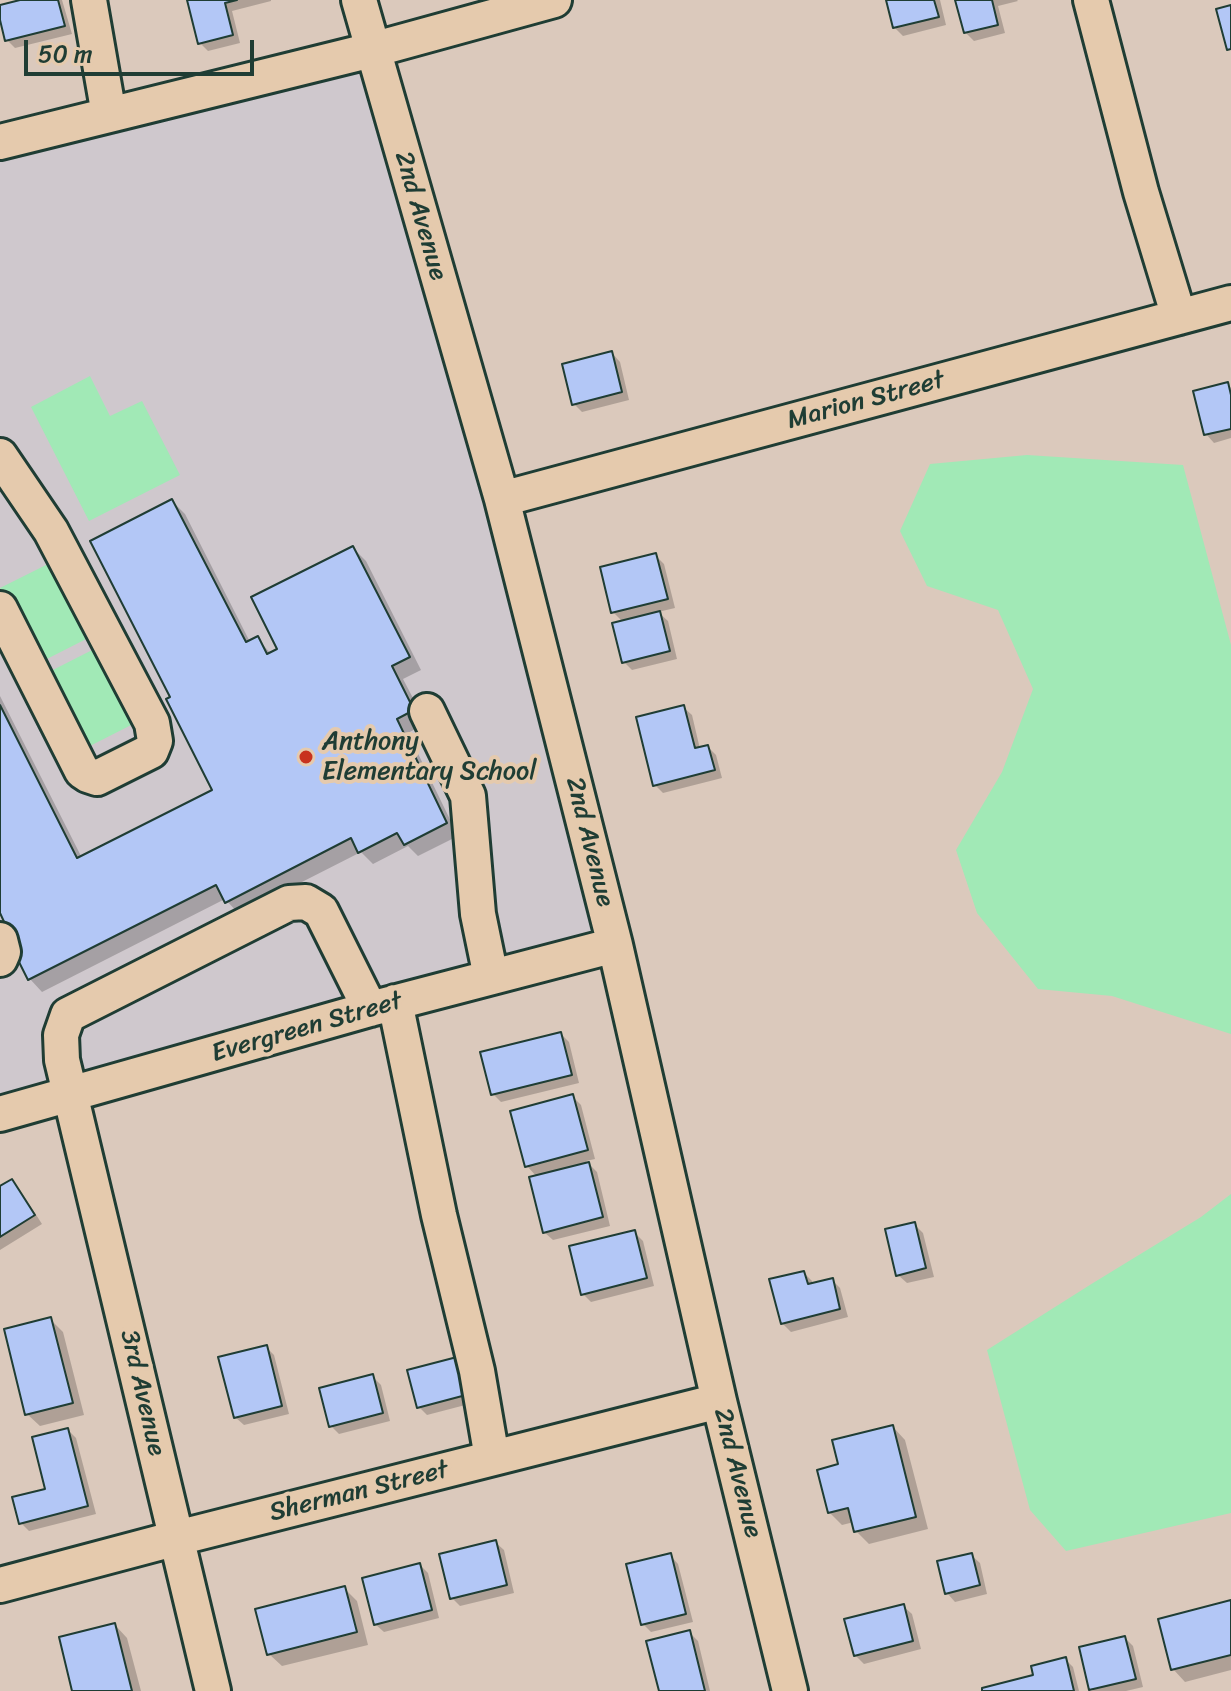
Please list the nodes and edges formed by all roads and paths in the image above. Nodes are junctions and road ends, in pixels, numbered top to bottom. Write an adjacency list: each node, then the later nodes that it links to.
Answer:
1 (89, 0): 6 (street)
2 (359, 0): 5 (street, 2nd Avenue)
3 (554, 0): 5 (street)
4 (1091, 0): 9 (street)
5 (372, 50): 6 (street); 11 (street, 2nd Avenue)
6 (109, 115): 7 (street)
7 (0, 142)
8 (1231, 303): 9 (street, Marion Street)
9 (1179, 317): 11 (street, Marion Street)
10 (0, 456): 12 (street)
11 (502, 499): 15 (street, 2nd Avenue)
12 (0, 609)
13 (427, 711): 17 (street)
14 (0, 940): 16 (street)
15 (615, 945): 17 (street, Evergreen Street); 21 (street, 2nd Avenue)
16 (0, 959)
17 (491, 977): 18 (street, Evergreen Street)
18 (382, 1006): 19 (street, Evergreen Street); 19 (street, 3rd Avenue); 22 (street, 3rd Avenue)
19 (71, 1095): 20 (street, Evergreen Street); 23 (street, 3rd Avenue)
20 (0, 1114)
21 (719, 1401): 22 (street, Sherman Street); 26 (street, 2nd Avenue)
22 (492, 1458): 23 (street, Sherman Street)
23 (177, 1538): 24 (street, Sherman Street); 25 (street, 3rd Avenue)
24 (0, 1585)
25 (213, 1691)
26 (790, 1691)

